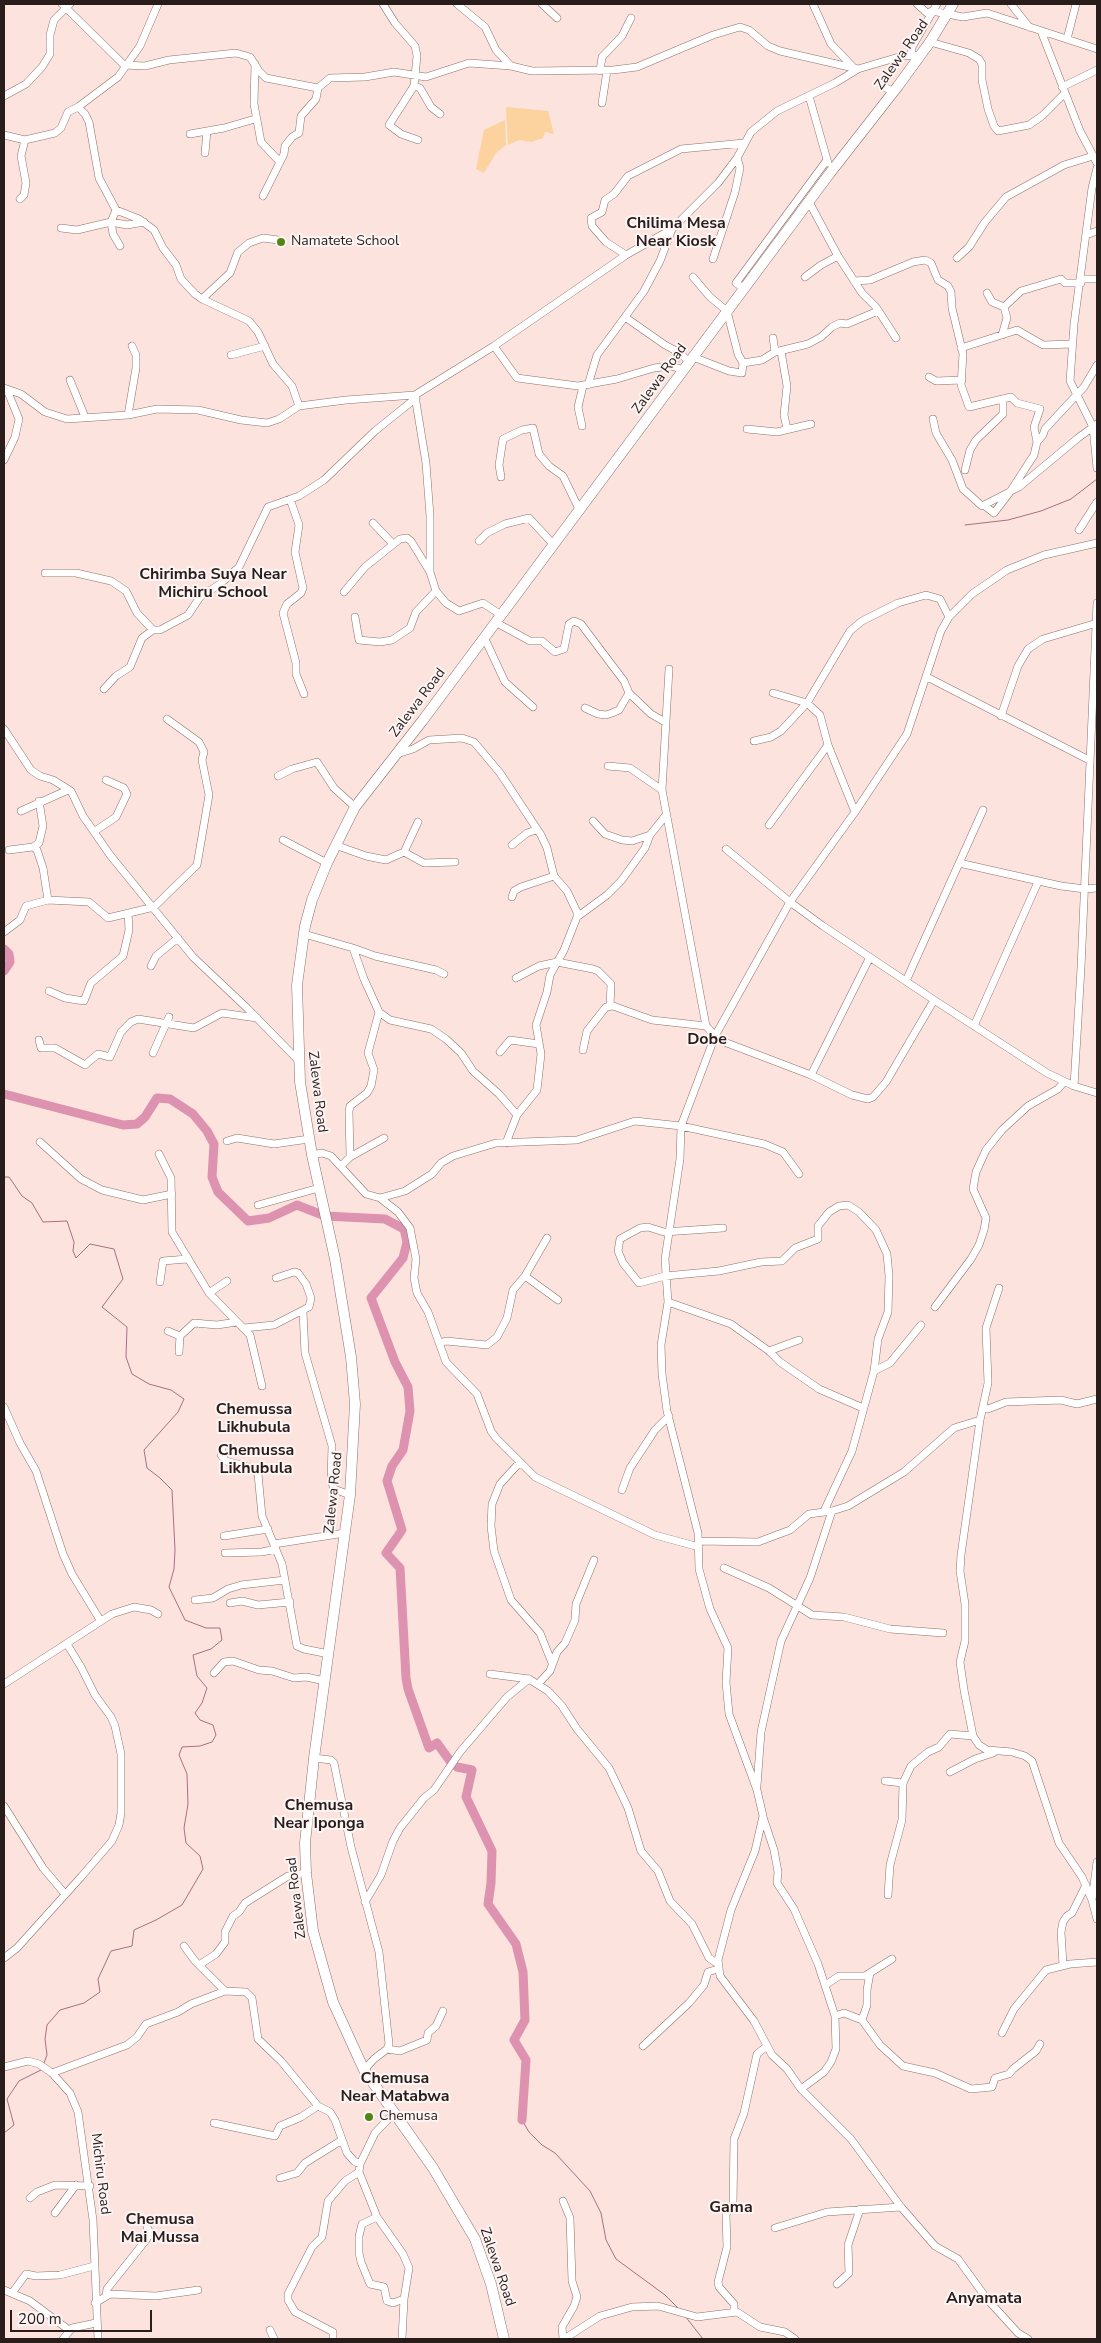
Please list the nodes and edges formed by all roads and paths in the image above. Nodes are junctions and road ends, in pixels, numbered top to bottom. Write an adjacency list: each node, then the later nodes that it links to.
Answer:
1 (158, 4): 24 (street)
2 (382, 4): 29 (street)
3 (457, 4): 25 (street)
4 (542, 4): 14 (street)
5 (917, 4): 12 (street)
6 (937, 4): 12 (street)
7 (953, 4): 13 (highway, Zalewa Road)
8 (1011, 4): 16 (street)
9 (1076, 4): 18 (street)
10 (66, 5): 24 (street); 35 (street)
11 (816, 6): 26 (street)
12 (932, 11): 13 (street); 21 (street)
13 (948, 14): 16 (street); 19 (highway, Zalewa Road)
14 (558, 18)
15 (631, 18): 28 (street)
16 (1029, 28): 17 (street)
17 (1041, 32): 18 (street); 32 (street)
18 (1067, 39): 20 (street)
19 (930, 42): 21 (highway, Zalewa Road); 32 (street)
20 (1097, 49)
21 (916, 55): 22 (street); 33 (highway, Zalewa Road)
22 (899, 57): 26 (street); 33 (street)
23 (255, 64): 24 (street); 31 (street); 39 (street)
24 (124, 65): 37 (street)
25 (510, 66): 28 (street); 29 (street)
26 (856, 68): 28 (street); 34 (street)
27 (1097, 70): 32 (street)
28 (604, 71): 36 (street)
29 (414, 76): 30 (street); 31 (street)
30 (414, 86): 38 (street); 44 (street)
31 (318, 88): 50 (street)
32 (1063, 90): 48 (street)
33 (894, 92): 52 (highway, Zalewa Road)
34 (809, 96): 45 (street); 49 (street)
35 (4, 98)
36 (602, 103)
37 (78, 107): 43 (street); 56 (street)
38 (440, 114)
39 (255, 119): 40 (street); 50 (street)
40 (207, 131): 41 (street); 46 (street)
41 (190, 134)
42 (4, 135): 43 (street)
43 (25, 140): 54 (street)
44 (418, 140)
45 (744, 143): 47 (street); 65 (street)
46 (205, 153)
47 (737, 158): 60 (street); 68 (street)
48 (1095, 159): 67 (street)
49 (827, 160): 52 (street); 74 (street)
50 (279, 161): 53 (street)
51 (1097, 168): 62 (street)
52 (830, 173): 55 (highway, Zalewa Road)
53 (263, 196)
54 (20, 199)
55 (809, 202): 66 (street); 74 (highway, Zalewa Road)
56 (116, 210): 57 (street); 58 (street)
57 (111, 222): 58 (street); 59 (street); 64 (street)
58 (144, 222): 76 (street)
59 (61, 228)
60 (672, 229): 65 (street); 80 (street)
61 (1097, 231): 62 (street)
62 (1086, 235): 73 (street)
63 (278, 240): 76 (street)
64 (120, 246)
65 (626, 255): 87 (street)
66 (838, 256): 69 (street); 72 (street)
67 (957, 258)
68 (713, 259)
69 (805, 276)
70 (693, 277): 78 (street)
71 (1097, 279): 73 (street)
72 (854, 281): 79 (street); 88 (street)
73 (1081, 281): 77 (street); 84 (street)
74 (745, 289): 78 (highway, Zalewa Road)
75 (987, 293): 77 (street)
76 (202, 299): 86 (street)
77 (1004, 307): 81 (street)
78 (727, 311): 92 (highway, Zalewa Road); 93 (street)
79 (878, 311): 83 (street); 90 (street)
80 (625, 317): 89 (street); 99 (street)
81 (1002, 334): 84 (street); 88 (street)
82 (773, 338): 90 (street)
83 (896, 338)
84 (1072, 344): 102 (street)
85 (132, 346): 106 (street)
86 (265, 346): 91 (street); 105 (street)
87 (494, 346): 99 (street); 103 (street)
88 (961, 348): 98 (street)
89 (680, 352): 92 (street); 95 (street)
90 (778, 352): 93 (street); 113 (street)
91 (231, 355)
92 (689, 363): 93 (street); 95 (street); 122 (highway, Zalewa Road)
93 (743, 363)
94 (1097, 365): 102 (street)
95 (671, 366): 99 (street)
96 (929, 377): 98 (street)
97 (70, 380): 107 (street)
98 (962, 380): 104 (street)
99 (586, 386): 111 (street)
100 (6, 389): 107 (street); 115 (street)
101 (1000, 390): 104 (street)
102 (1076, 396): 110 (street); 114 (street)
103 (415, 397): 105 (street); 120 (street); 129 (street)
104 (1001, 399): 114 (street); 117 (street)
105 (300, 406): 106 (street)
106 (128, 415): 107 (street)
107 (85, 417)
108 (932, 418): 119 (street)
109 (811, 424): 113 (street)
110 (1095, 425): 116 (street); 119 (street)
111 (582, 426)
112 (747, 429): 113 (street)
113 (787, 429)
114 (1037, 442): 119 (street)
115 (4, 460)
116 (1097, 468)
117 (965, 470)
118 (501, 477): 122 (street)
119 (1010, 492)
120 (290, 499): 140 (street); 147 (street)
121 (1097, 502): 124 (street)
122 (580, 511): 128 (highway, Zalewa Road)
123 (373, 522): 126 (street)
124 (1079, 530)
125 (479, 541): 128 (street)
126 (392, 543): 129 (street); 132 (street)
127 (1097, 543): 136 (street)
128 (554, 545): 138 (highway, Zalewa Road)
129 (430, 572): 133 (street)
130 (45, 573): 140 (street)
131 (348, 573): 132 (street)
132 (356, 576): 134 (street)
133 (436, 591): 137 (street); 138 (street)
134 (344, 592)
135 (1097, 603): 139 (street)
136 (949, 617): 143 (street); 148 (street)
137 (354, 618)
138 (498, 619): 141 (highway, Zalewa Road); 145 (street)
139 (1097, 623): 151 (street); 154 (street)
140 (152, 630): 144 (street)
141 (484, 637): 149 (street); 158 (highway, Zalewa Road)
142 (669, 670): 153 (street)
143 (927, 677): 151 (street); 169 (street)
144 (104, 689)
145 (629, 693): 150 (street); 153 (street)
146 (773, 693): 148 (street)
147 (304, 694)
148 (806, 703): 156 (street); 157 (street)
149 (532, 707)
150 (585, 708)
151 (1001, 716): 159 (street)
152 (167, 719): 194 (street)
153 (665, 722): 164 (street)
154 (1095, 722): 159 (street)
155 (4, 729): 163 (street)
156 (754, 741)
157 (828, 745): 169 (street); 173 (street)
158 (396, 754): 166 (highway, Zalewa Road); 174 (street)
159 (1089, 760): 190 (street)
160 (608, 766): 164 (street)
161 (278, 776): 166 (street)
162 (106, 780): 175 (street)
163 (68, 790): 165 (street); 175 (street)
164 (662, 790): 170 (street)
165 (39, 802): 168 (street); 180 (street)
166 (354, 807): 178 (highway, Zalewa Road)
167 (983, 810): 186 (street)
168 (21, 811)
169 (855, 812): 193 (street)
170 (666, 815): 176 (street); 214 (street)
171 (593, 821): 176 (street)
172 (418, 822): 183 (street)
173 (769, 825)
174 (536, 830): 179 (street); 187 (street)
175 (95, 831): 194 (street)
176 (650, 835): 196 (street)
177 (283, 840): 185 (street)
178 (335, 845): 183 (street); 185 (highway, Zalewa Road)
179 (512, 846)
180 (33, 847): 182 (street); 192 (street)
181 (726, 848): 193 (street)
182 (9, 850)
183 (404, 852): 184 (street)
184 (455, 862)
185 (327, 863): 198 (highway, Zalewa Road)
186 (959, 863): 188 (street); 206 (street)
187 (554, 876): 191 (street); 196 (street)
188 (1038, 882): 190 (street); 215 (street)
189 (1097, 888): 190 (street)
190 (1085, 889): 225 (street)
191 (512, 897)
192 (48, 900): 195 (street); 197 (street)
193 (790, 902): 201 (street); 216 (street)
194 (154, 906): 195 (street); 199 (street)
195 (128, 913): 207 (street)
196 (577, 917): 202 (street)
197 (4, 932)
198 (304, 934): 200 (street); 222 (highway, Zalewa Road)
199 (178, 938): 203 (street); 212 (street)
200 (353, 948): 204 (street); 210 (street)
201 (870, 957): 206 (street); 223 (street)
202 (557, 962): 205 (street); 209 (street); 218 (street)
203 (152, 966)
204 (444, 974)
205 (516, 978)
206 (906, 981): 208 (street)
207 (49, 991)
208 (934, 1000): 215 (street); 223 (street)
209 (610, 1006): 214 (street); 219 (street)
210 (379, 1012): 227 (street); 236 (street)
211 (170, 1017): 213 (street)
212 (258, 1018): 213 (street); 222 (street)
213 (167, 1025): 217 (street); 221 (street)
214 (706, 1026): 216 (street)
215 (974, 1026): 224 (street)
216 (715, 1036): 223 (street); 228 (street)
217 (39, 1040)
218 (539, 1044): 220 (street); 227 (street)
219 (582, 1050)
220 (500, 1052)
221 (153, 1053)
222 (298, 1060): 229 (highway, Zalewa Road)
223 (811, 1075)
224 (1064, 1082): 225 (street); 256 (street)
225 (1074, 1086): 226 (street)
226 (1097, 1093)
227 (517, 1115): 233 (street)
228 (681, 1126): 233 (street); 238 (street); 244 (street)
229 (309, 1138): 232 (street); 235 (highway, Zalewa Road)
230 (384, 1138): 236 (street)
231 (40, 1142): 240 (street)
232 (226, 1142)
233 (506, 1143): 241 (street)
234 (159, 1154): 240 (street)
235 (312, 1156): 237 (street); 239 (highway, Zalewa Road)
236 (350, 1157): 237 (street)
237 (341, 1166): 241 (street)
238 (799, 1174)
239 (319, 1188): 242 (street); 278 (highway, Zalewa Road)
240 (172, 1194): 246 (street)
241 (380, 1198): 264 (street)
242 (258, 1205)
243 (723, 1228): 244 (street)
244 (668, 1231): 248 (street); 248 (street)
245 (547, 1238): 247 (street)
246 (187, 1259): 251 (street); 253 (street)
247 (525, 1276): 254 (street); 264 (street)
248 (665, 1276): 255 (street); 267 (street)
249 (276, 1278): 257 (street)
250 (227, 1281): 253 (street)
251 (160, 1282)
252 (999, 1288): 272 (street)
253 (209, 1293): 258 (street)
254 (558, 1300)
255 (668, 1302): 265 (street); 273 (street)
256 (935, 1308)
257 (303, 1312): 260 (street); 278 (street)
258 (237, 1322): 260 (street); 262 (street)
259 (921, 1325): 267 (street)
260 (244, 1328): 268 (street)
261 (168, 1332): 262 (street)
262 (180, 1336): 266 (street)
263 (799, 1340): 265 (street)
264 (439, 1343): 276 (street)
265 (769, 1351): 271 (street)
266 (179, 1352)
267 (874, 1371): 271 (street)
268 (262, 1386)
269 (1097, 1399): 272 (street)
270 (4, 1407): 294 (street)
271 (862, 1408): 279 (street)
272 (982, 1408): 274 (street)
273 (668, 1416): 277 (street); 283 (street)
274 (980, 1420): 279 (street); 305 (street)
275 (222, 1448): 280 (street)
276 (520, 1462): 283 (street); 298 (street)
277 (622, 1490)
278 (350, 1495): 281 (highway, Zalewa Road)
279 (828, 1512): 283 (street); 292 (street)
280 (268, 1529): 282 (street); 284 (street)
281 (345, 1533): 284 (street); 297 (highway, Zalewa Road)
282 (224, 1536)
283 (699, 1544): 311 (street)
284 (275, 1546): 285 (street); 288 (street)
285 (225, 1553)
286 (594, 1560): 298 (street)
287 (724, 1568): 292 (street)
288 (285, 1580): 289 (street); 291 (street)
289 (195, 1600)
290 (230, 1602): 291 (street)
291 (290, 1602): 297 (street)
292 (797, 1606): 295 (street); 311 (street)
293 (158, 1614): 294 (street)
294 (100, 1620): 296 (street)
295 (943, 1632)
296 (67, 1644): 303 (street); 317 (street)
297 (329, 1654): 302 (highway, Zalewa Road)
298 (552, 1662): 304 (street)
299 (214, 1672): 302 (street)
300 (490, 1674): 301 (street)
301 (529, 1679): 304 (street); 320 (street)
302 (326, 1681): 307 (highway, Zalewa Road)
303 (4, 1684)
304 (538, 1684): 328 (street)
305 (973, 1736): 306 (street); 310 (street)
306 (997, 1752): 308 (street); 316 (street)
307 (314, 1758): 315 (highway, Zalewa Road); 320 (street)
308 (950, 1772)
309 (885, 1782): 310 (street)
310 (903, 1783): 318 (street)
311 (757, 1790): 313 (street)
312 (4, 1806): 317 (street)
313 (763, 1816): 328 (street); 330 (street)
314 (1097, 1862): 319 (street)
315 (306, 1873): 326 (street); 341 (highway, Zalewa Road)
316 (1086, 1885): 319 (street); 327 (street)
317 (65, 1894): 323 (street)
318 (888, 1896)
319 (1092, 1900): 321 (street)
320 (365, 1902): 339 (street)
321 (1097, 1919)
322 (184, 1946): 326 (street)
323 (4, 1958)
324 (892, 1959): 329 (street)
325 (1097, 1962): 327 (street)
326 (199, 1965): 331 (street)
327 (1063, 1965): 335 (street)
328 (718, 1966): 337 (street); 338 (street)
329 (870, 1973): 330 (street); 334 (street)
330 (827, 1984): 333 (street)
331 (225, 1991): 342 (street); 344 (street)
332 (443, 2011): 339 (street)
333 (836, 2016): 334 (street); 343 (street)
334 (862, 2020): 336 (street)
335 (1002, 2033)
336 (1040, 2044)
337 (643, 2046)
338 (767, 2046): 343 (street); 369 (street)
339 (387, 2049): 341 (street)
340 (4, 2066): 342 (street, Michiru Road)
341 (364, 2070): 345 (highway, Zalewa Road)
342 (52, 2073): 352 (street, Michiru Road)
343 (801, 2090): 355 (street)
344 (318, 2106): 346 (street); 347 (street)
345 (395, 2112): 348 (street); 378 (highway, Zalewa Road)
346 (214, 2123)
347 (342, 2140): 348 (street); 350 (street)
348 (360, 2164): 349 (street)
349 (359, 2172): 358 (street); 376 (street)
350 (280, 2178)
351 (76, 2185): 352 (street); 353 (street); 357 (street)
352 (90, 2186): 361 (street, Michiru Road)
353 (30, 2198)
354 (563, 2201): 379 (street)
355 (901, 2207): 356 (street); 381 (street)
356 (860, 2209): 360 (street); 362 (street)
357 (55, 2213)
358 (377, 2217): 367 (street); 367 (street)
359 (147, 2227): 366 (street)
360 (775, 2228)
361 (94, 2266): 365 (street); 368 (street, Michiru Road)
362 (837, 2284)
363 (4, 2290): 365 (street)
364 (198, 2290): 366 (street)
365 (12, 2294): 371 (street)
366 (106, 2295): 368 (street)
367 (404, 2299): 377 (street)
368 (95, 2303): 370 (street, Michiru Road)
369 (734, 2312): 379 (street); 380 (street)
370 (96, 2323): 371 (street); 374 (street, Michiru Road)
371 (70, 2330): 373 (street)
372 (270, 2330): 375 (street)
373 (63, 2339)
374 (98, 2339)
375 (274, 2339)
376 (333, 2339)
377 (402, 2339)
378 (504, 2339)
379 (564, 2339)
380 (795, 2339)
381 (1028, 2339)

